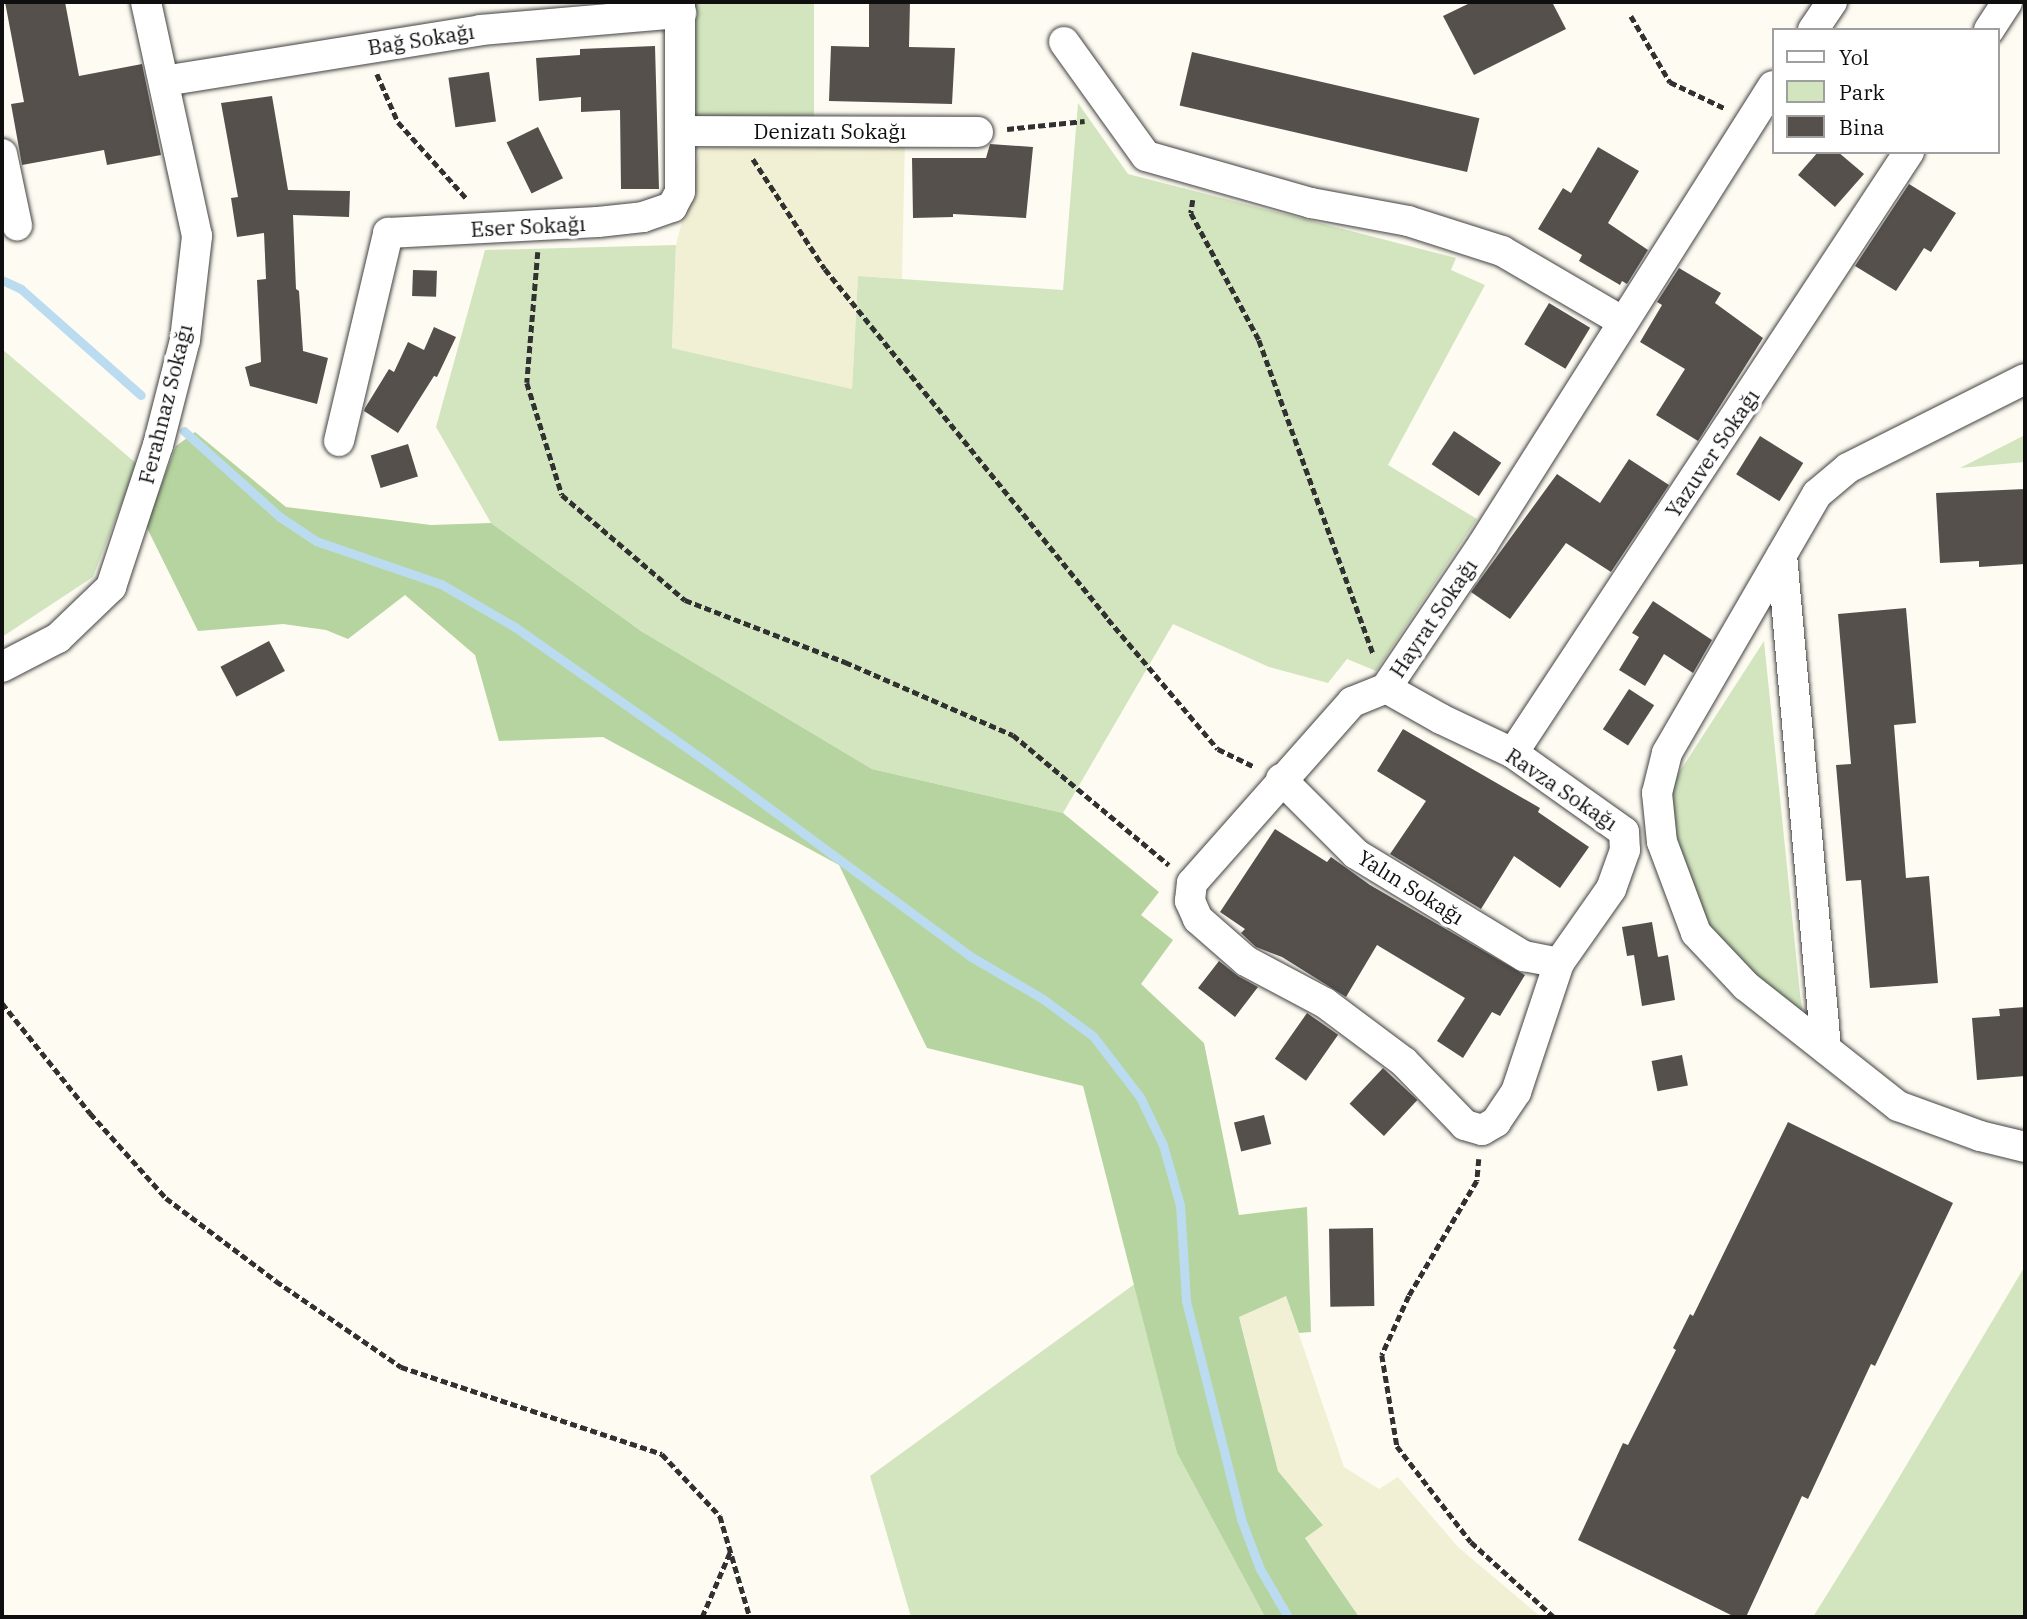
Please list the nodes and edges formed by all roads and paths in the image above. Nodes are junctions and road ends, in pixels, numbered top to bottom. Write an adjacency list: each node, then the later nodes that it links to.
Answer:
1 (146, 2): 10 (street, Ferahnaz Sokağı)
2 (1832, 2): 6 (street)
3 (2007, 2): 7 (street)
4 (681, 7): 9 (street, Bağ Sokağı); 14 (street, Eser Sokağı)
5 (1631, 16): 12 (path)
6 (1814, 28)
7 (1990, 28)
8 (1064, 43): 19 (street)
9 (366, 48): 10 (street, Bağ Sokağı); 22 (path)
10 (164, 80): 27 (street, Ferahnaz Sokağı)
11 (1772, 88): 12 (street, Hayrat Sokağı)
12 (1751, 120): 23 (street, Hayrat Sokağı)
13 (1091, 121): 16 (path)
14 (682, 131): 15 (street, Denizatı Sokağı); 21 (street, Eser Sokağı)
15 (734, 131): 16 (street, Denizatı Sokağı); 30 (path)
16 (978, 132)
17 (2, 154): 20 (street)
18 (1908, 154): 29 (street, Yazuver Sokağı)
19 (1198, 171): 23 (street); 28 (path)
20 (17, 225)
21 (540, 225): 22 (street, Eser Sokağı); 31 (path)
22 (489, 228): 25 (street, Eser Sokağı)
23 (1622, 321): 28 (street, Hayrat Sokağı)
24 (2025, 379): 26 (street)
25 (339, 441)
26 (1782, 555): 34 (street); 34 (street)
27 (2, 667)
28 (1386, 688): 29 (street, Ravza Sokağı); 30 (street, Hayrat Sokağı)
29 (1513, 753): 32 (street, Ravza Sokağı)
30 (1281, 779): 31 (street, Hayrat Sokağı); 32 (street, Yalın Sokağı)
31 (1192, 883): 35 (street)
32 (1559, 963): 35 (street, Ravza Sokağı)
33 (2, 1003): 37 (path)
34 (1826, 1049): 36 (street)
35 (1482, 1130): 40 (path)
36 (2025, 1147)
37 (731, 1552): 38 (path); 39 (path)
38 (702, 1617)
39 (750, 1617)
40 (1554, 1617)

